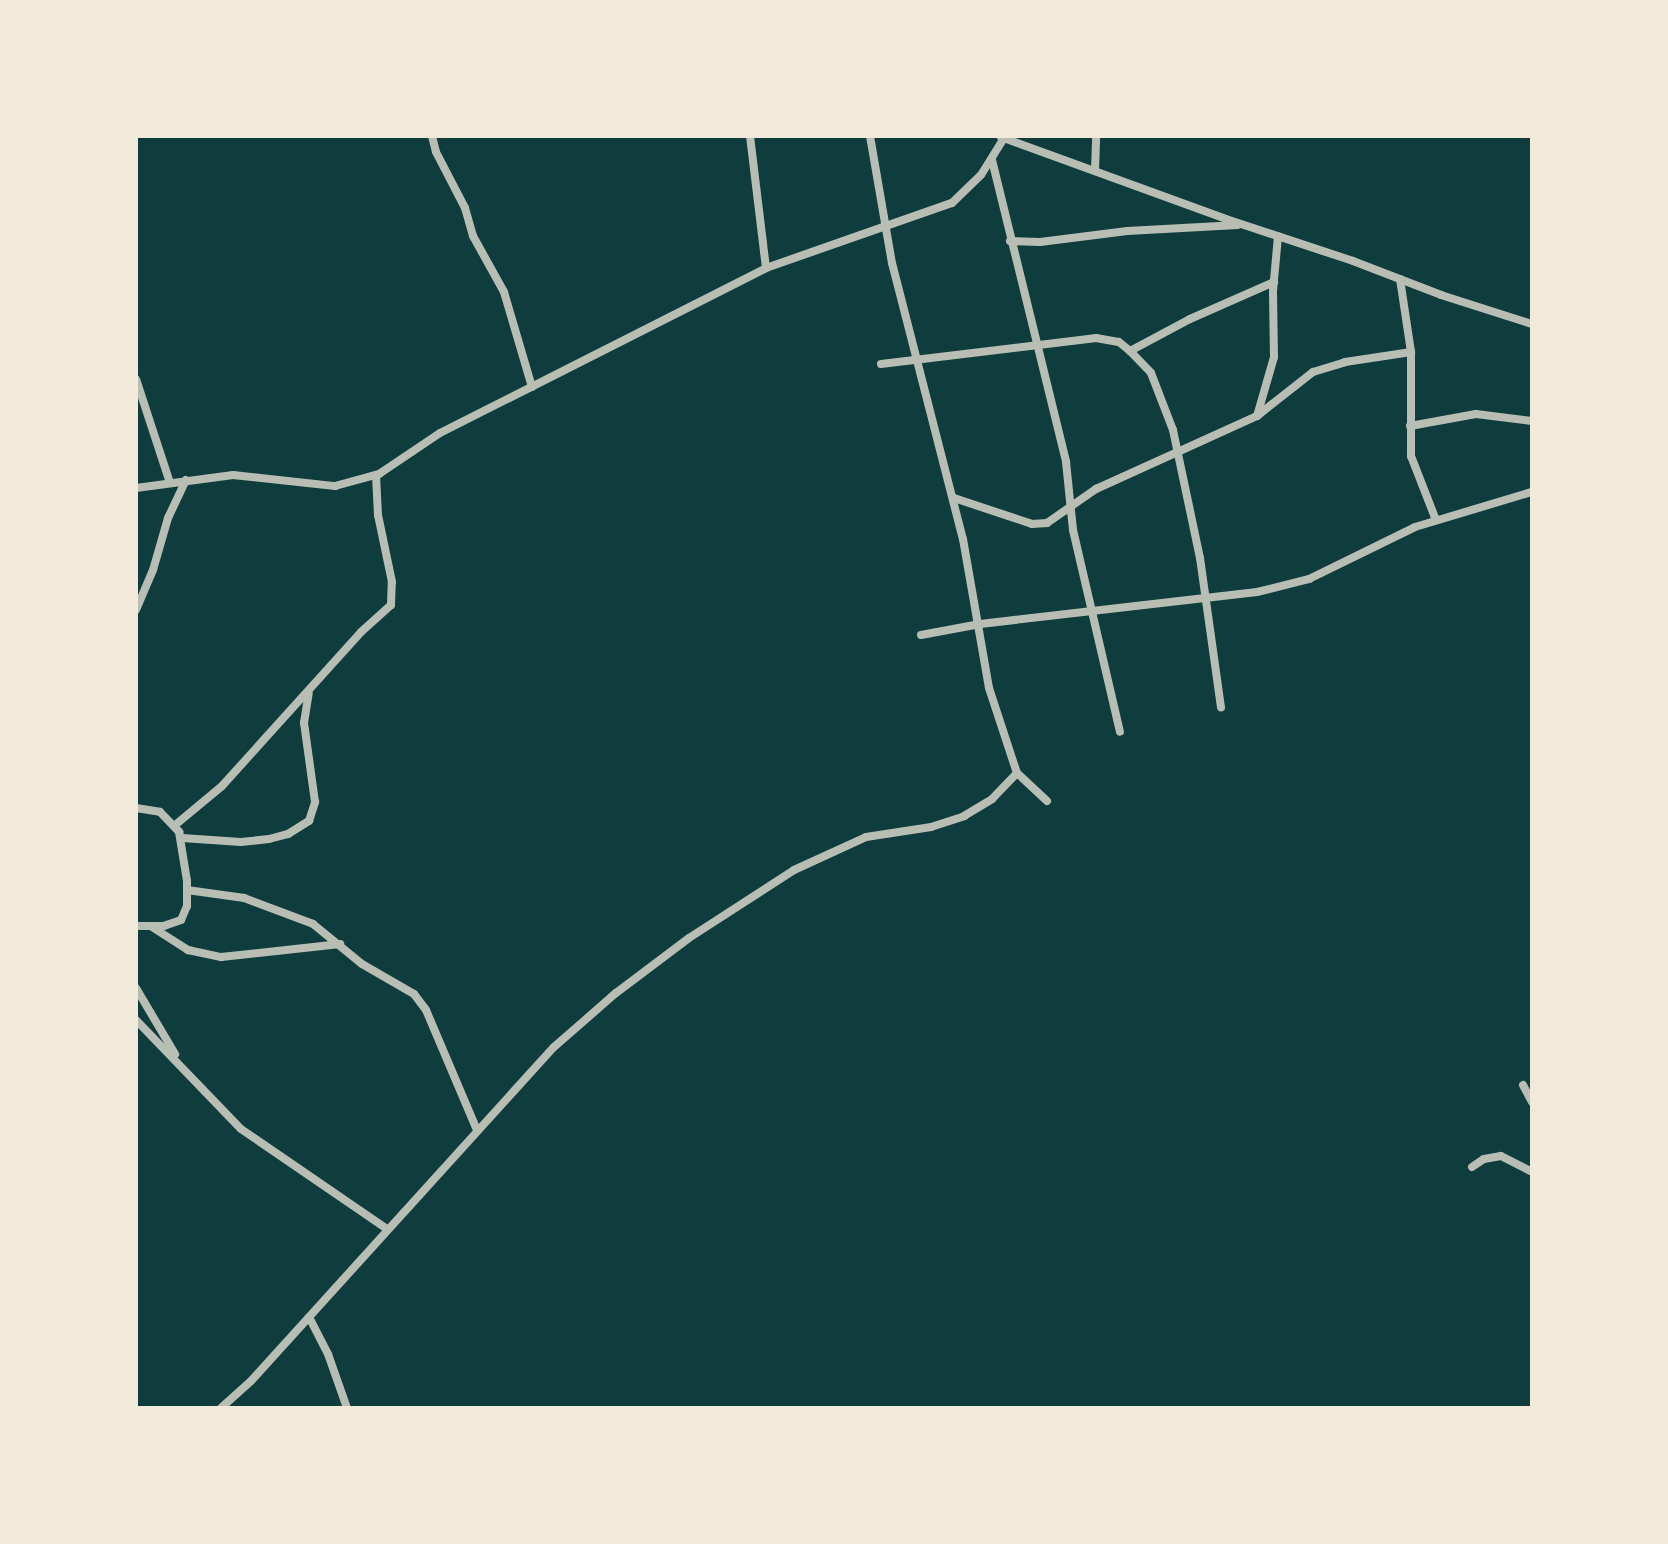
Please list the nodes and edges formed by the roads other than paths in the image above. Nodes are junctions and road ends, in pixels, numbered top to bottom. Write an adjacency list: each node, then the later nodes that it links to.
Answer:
1 (432, 136): 22 (street)
2 (750, 136): 12 (street)
3 (870, 136): 9 (street)
4 (1096, 136): 7 (street)
5 (1002, 137): 6 (street); 7 (street)
6 (992, 160): 9 (street); 11 (street)
7 (1095, 170): 8 (street)
8 (1243, 224): 10 (street); 11 (street)
9 (885, 227): 12 (street); 19 (street)
10 (1278, 236): 13 (street); 14 (street)
11 (1010, 241): 16 (street)
12 (766, 268): 22 (street)
13 (1400, 279): 15 (street); 18 (street)
14 (1274, 282): 17 (street); 23 (street)
15 (1532, 324)
16 (1035, 345): 17 (street); 19 (street); 33 (street)
17 (1130, 351): 26 (street)
18 (1411, 352): 23 (street); 25 (street)
19 (918, 360): 20 (street); 32 (street)
20 (881, 364)
21 (136, 379): 29 (street)
22 (532, 387): 27 (street)
23 (1257, 416): 26 (street)
24 (1532, 421): 25 (street)
25 (1410, 426): 34 (street)
26 (1178, 452): 33 (street); 35 (street)
27 (376, 475): 28 (street); 40 (street)
28 (186, 480): 29 (street); 36 (street)
29 (170, 483): 30 (street)
30 (136, 488)
31 (1532, 492): 34 (street)
32 (954, 498): 33 (street); 38 (street)
33 (1071, 508): 37 (street)
34 (1436, 520): 35 (street)
35 (1204, 599): 37 (street); 41 (street)
36 (136, 610)
37 (1091, 612): 38 (street); 42 (street)
38 (980, 624): 39 (street); 43 (street)
39 (921, 635)
40 (309, 692): 46 (street); 47 (street)
41 (1221, 708)
42 (1120, 732)
43 (1017, 773): 44 (street); 57 (street)
44 (1047, 801)
45 (136, 808): 46 (street)
46 (174, 826): 47 (street)
47 (182, 838): 48 (street)
48 (187, 890): 50 (street); 51 (street)
49 (136, 926): 50 (street)
50 (152, 927): 51 (street)
51 (340, 944): 57 (street)
52 (136, 988): 54 (street)
53 (136, 1020): 54 (street)
54 (183, 1069): 60 (street)
55 (1523, 1085): 56 (street)
56 (1532, 1102)
57 (477, 1130): 60 (street)
58 (1472, 1167): 59 (street)
59 (1532, 1172)
60 (387, 1229): 61 (street)
61 (309, 1317): 62 (street); 64 (street)
62 (230, 1404): 63 (street)
63 (221, 1408)
64 (347, 1408)

